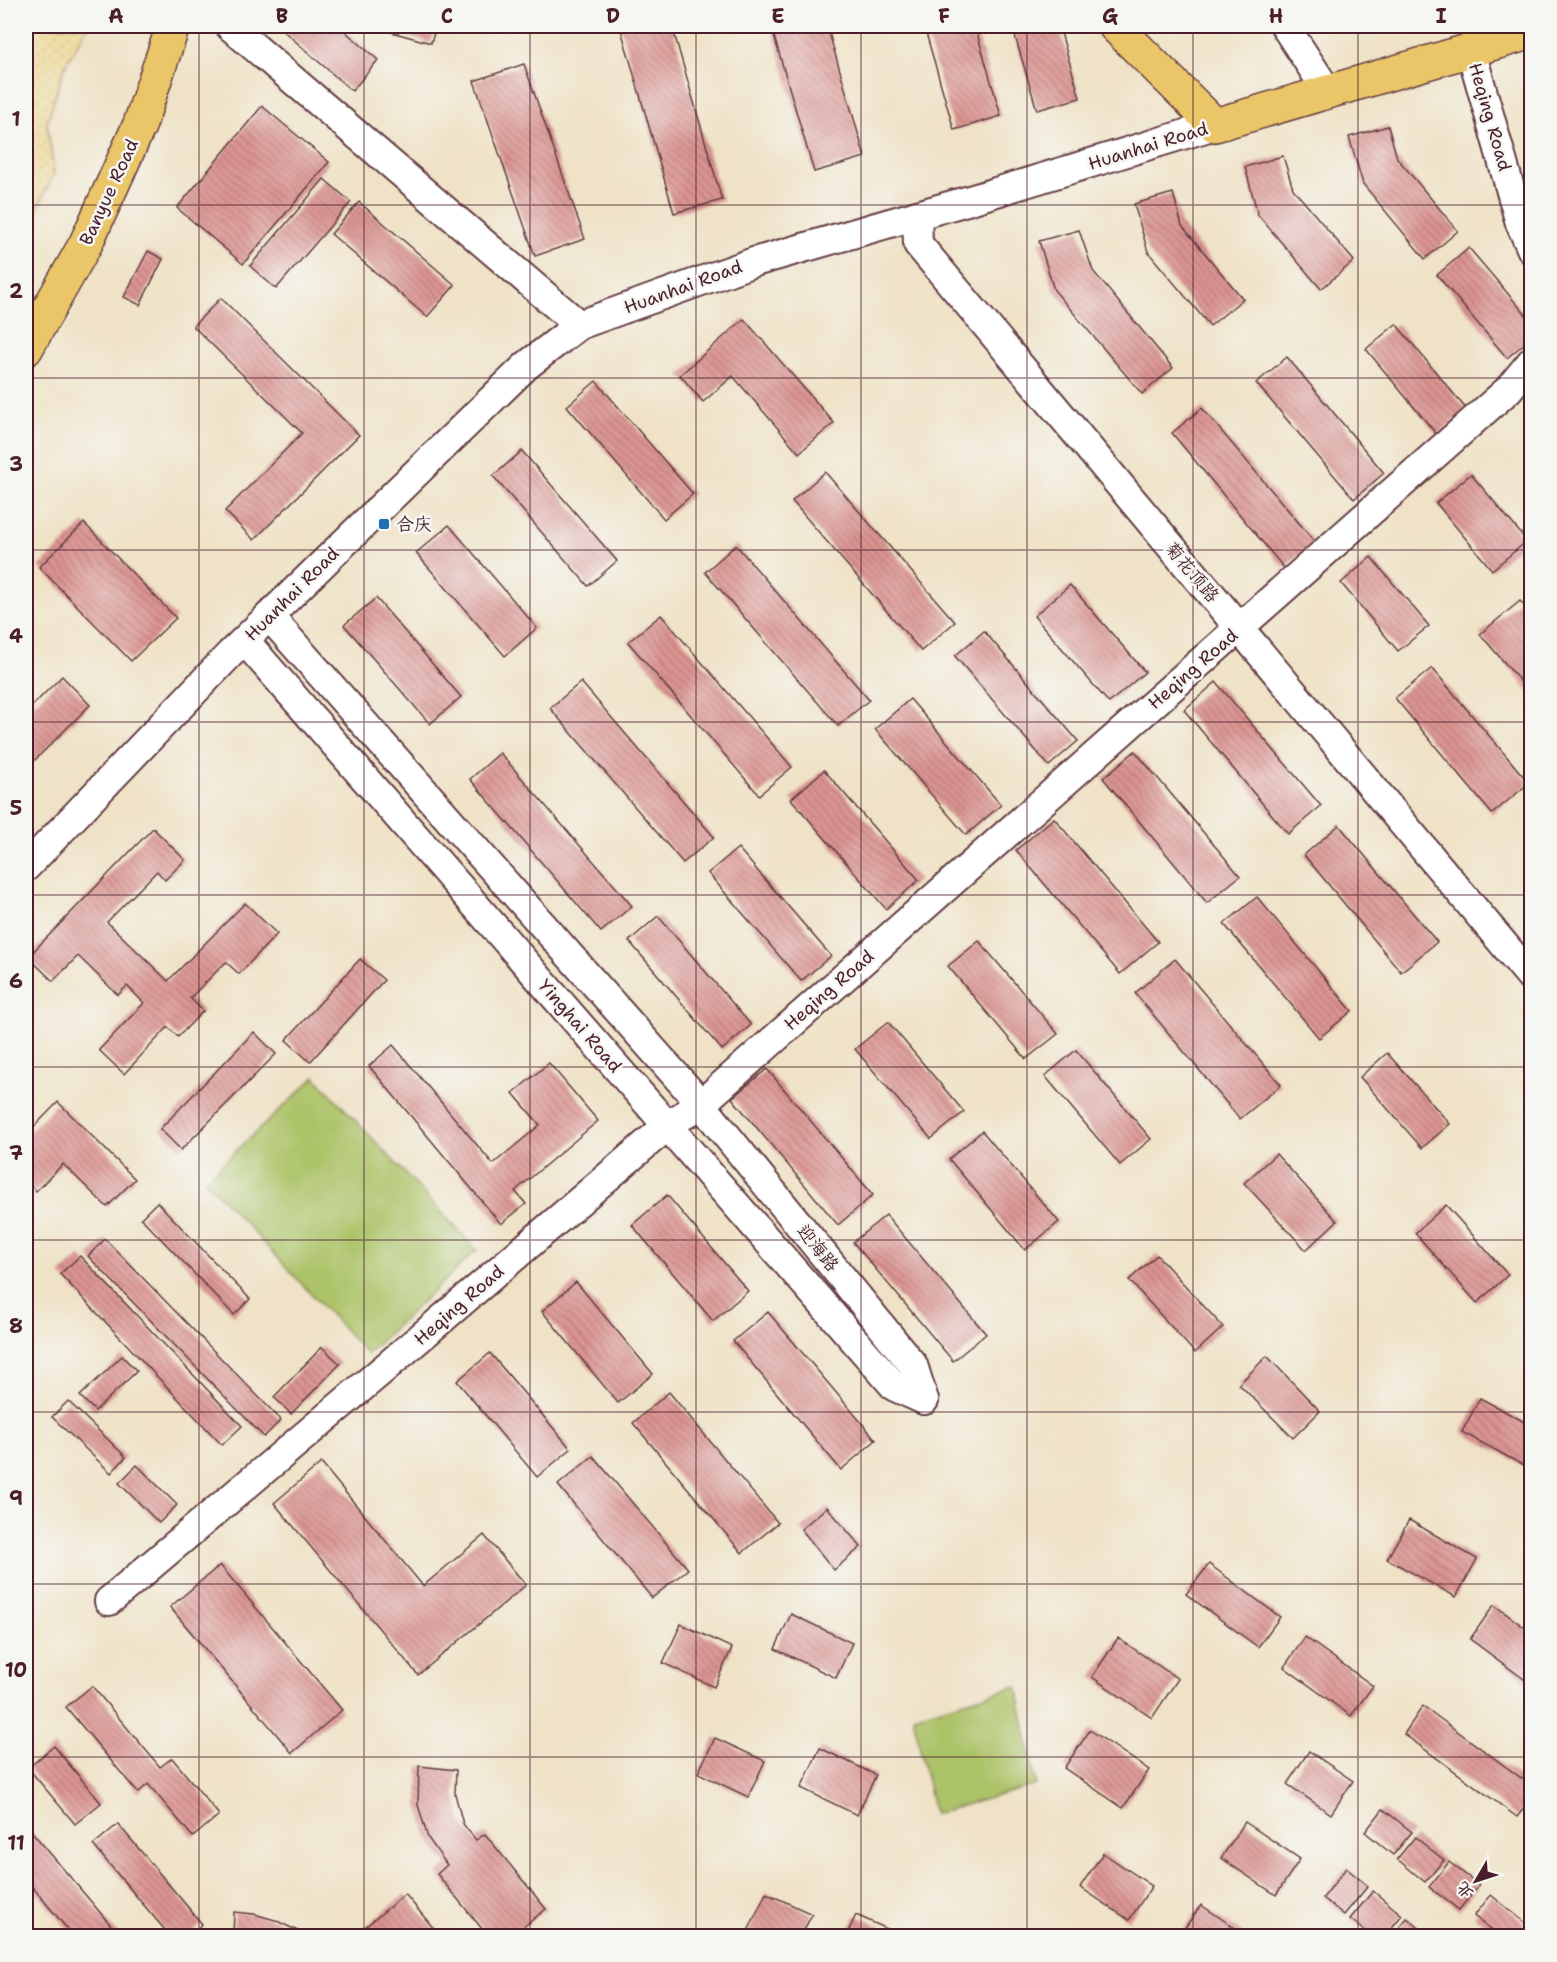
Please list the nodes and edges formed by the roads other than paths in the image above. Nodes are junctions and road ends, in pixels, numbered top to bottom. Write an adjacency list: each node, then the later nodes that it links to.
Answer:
1 (173, 26): 12 (main road, Banyue Road)
2 (230, 26): 11 (street)
3 (1115, 26): 8 (main road)
4 (1285, 26): 7 (street)
5 (1532, 32): 6 (main road, Huanhai Road)
6 (1471, 51): 7 (main road, Huanhai Road); 10 (street, Heqing Road)
7 (1328, 92): 8 (main road, Huanhai Road)
8 (1215, 125): 9 (street, Huanhai Road)
9 (917, 215): 11 (street, Huanhai Road); 15 (street, 菊花顶路)
10 (1532, 250)
11 (579, 325): 14 (street, Huanhai Road)
12 (26, 349)
13 (1532, 361): 15 (street, Heqing Road)
14 (269, 616): 16 (street, Huanhai Road); 19 (street, Yinghai Road)
15 (1239, 628): 18 (street, 菊花顶路); 19 (street, Heqing Road)
16 (245, 641): 17 (street, Huanhai Road); 20 (street, Yinghai Road)
17 (26, 867)
18 (1532, 978)
19 (701, 1104): 20 (street, Heqing Road); 20 (street, Yinghai Road)
20 (667, 1126): 21 (street, Heqing Road)
21 (109, 1600)

